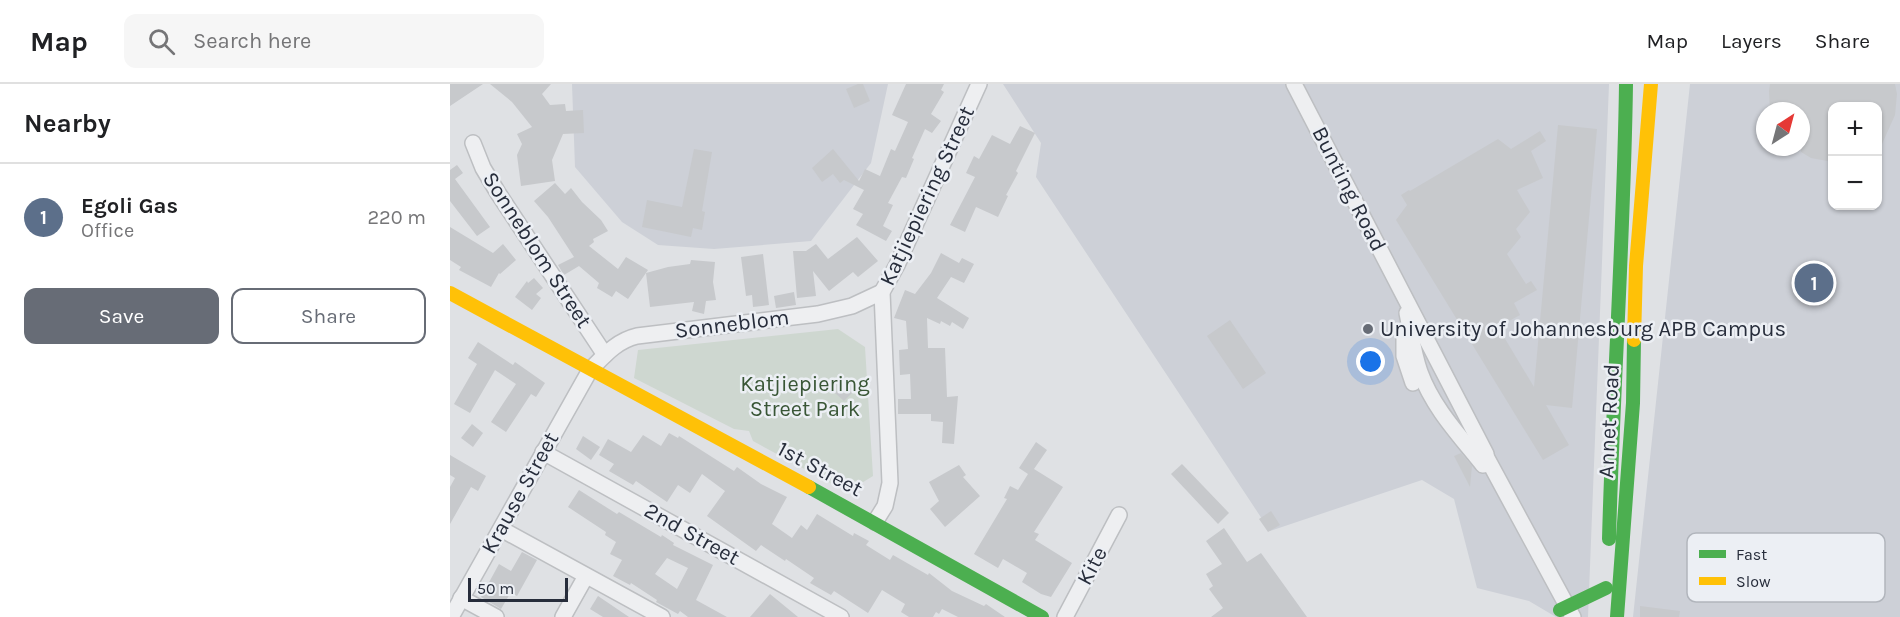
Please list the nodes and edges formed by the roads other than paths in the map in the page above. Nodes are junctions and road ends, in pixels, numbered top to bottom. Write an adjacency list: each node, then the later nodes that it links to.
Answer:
1 (979, 84): 6 (street, Katjiepiering Street)
2 (1294, 84): 8 (street, Bunting Road)
3 (1626, 84): 11 (main road, Annet Road)
4 (1651, 84): 12 (main road, Annet Road)
5 (472, 143): 9 (street, Sonneblom Street)
6 (882, 292): 9 (street, Sonneblom); 17 (street, Katjiepiering Street)
7 (450, 293): 10 (main road, 1st Street)
8 (1404, 295): 22 (street, Bunting Road); 22 (street, Bunting Road)
9 (605, 355): 10 (street, Sonneblom)
10 (590, 370): 13 (street, Krause Street); 17 (main road, 1st Street)
11 (1613, 402): 12 (main road); 16 (main road, Annet Road)
12 (1633, 403): 15 (main road, Annet Road)
13 (543, 452): 18 (street, Krause Street); 27 (street, 2nd Street)
14 (1119, 514): 29 (street, Kite)
15 (1625, 516): 16 (main road); 31 (main road, Annet Road)
16 (1610, 517): 20 (main road, Annet Road)
17 (875, 522): 28 (main road, 1st Street)
18 (501, 529): 19 (street); 21 (street, Krause Street)
19 (586, 576): 25 (street); 26 (street)
20 (1606, 588): 22 (main road); 30 (main road, Annet Road)
21 (461, 598): 23 (street, Krause Street); 24 (street)
22 (1566, 612)
23 (452, 617)
24 (496, 617)
25 (563, 617)
26 (662, 617)
27 (842, 617)
28 (1042, 617)
29 (1065, 617)
30 (1603, 617)
31 (1617, 617)

